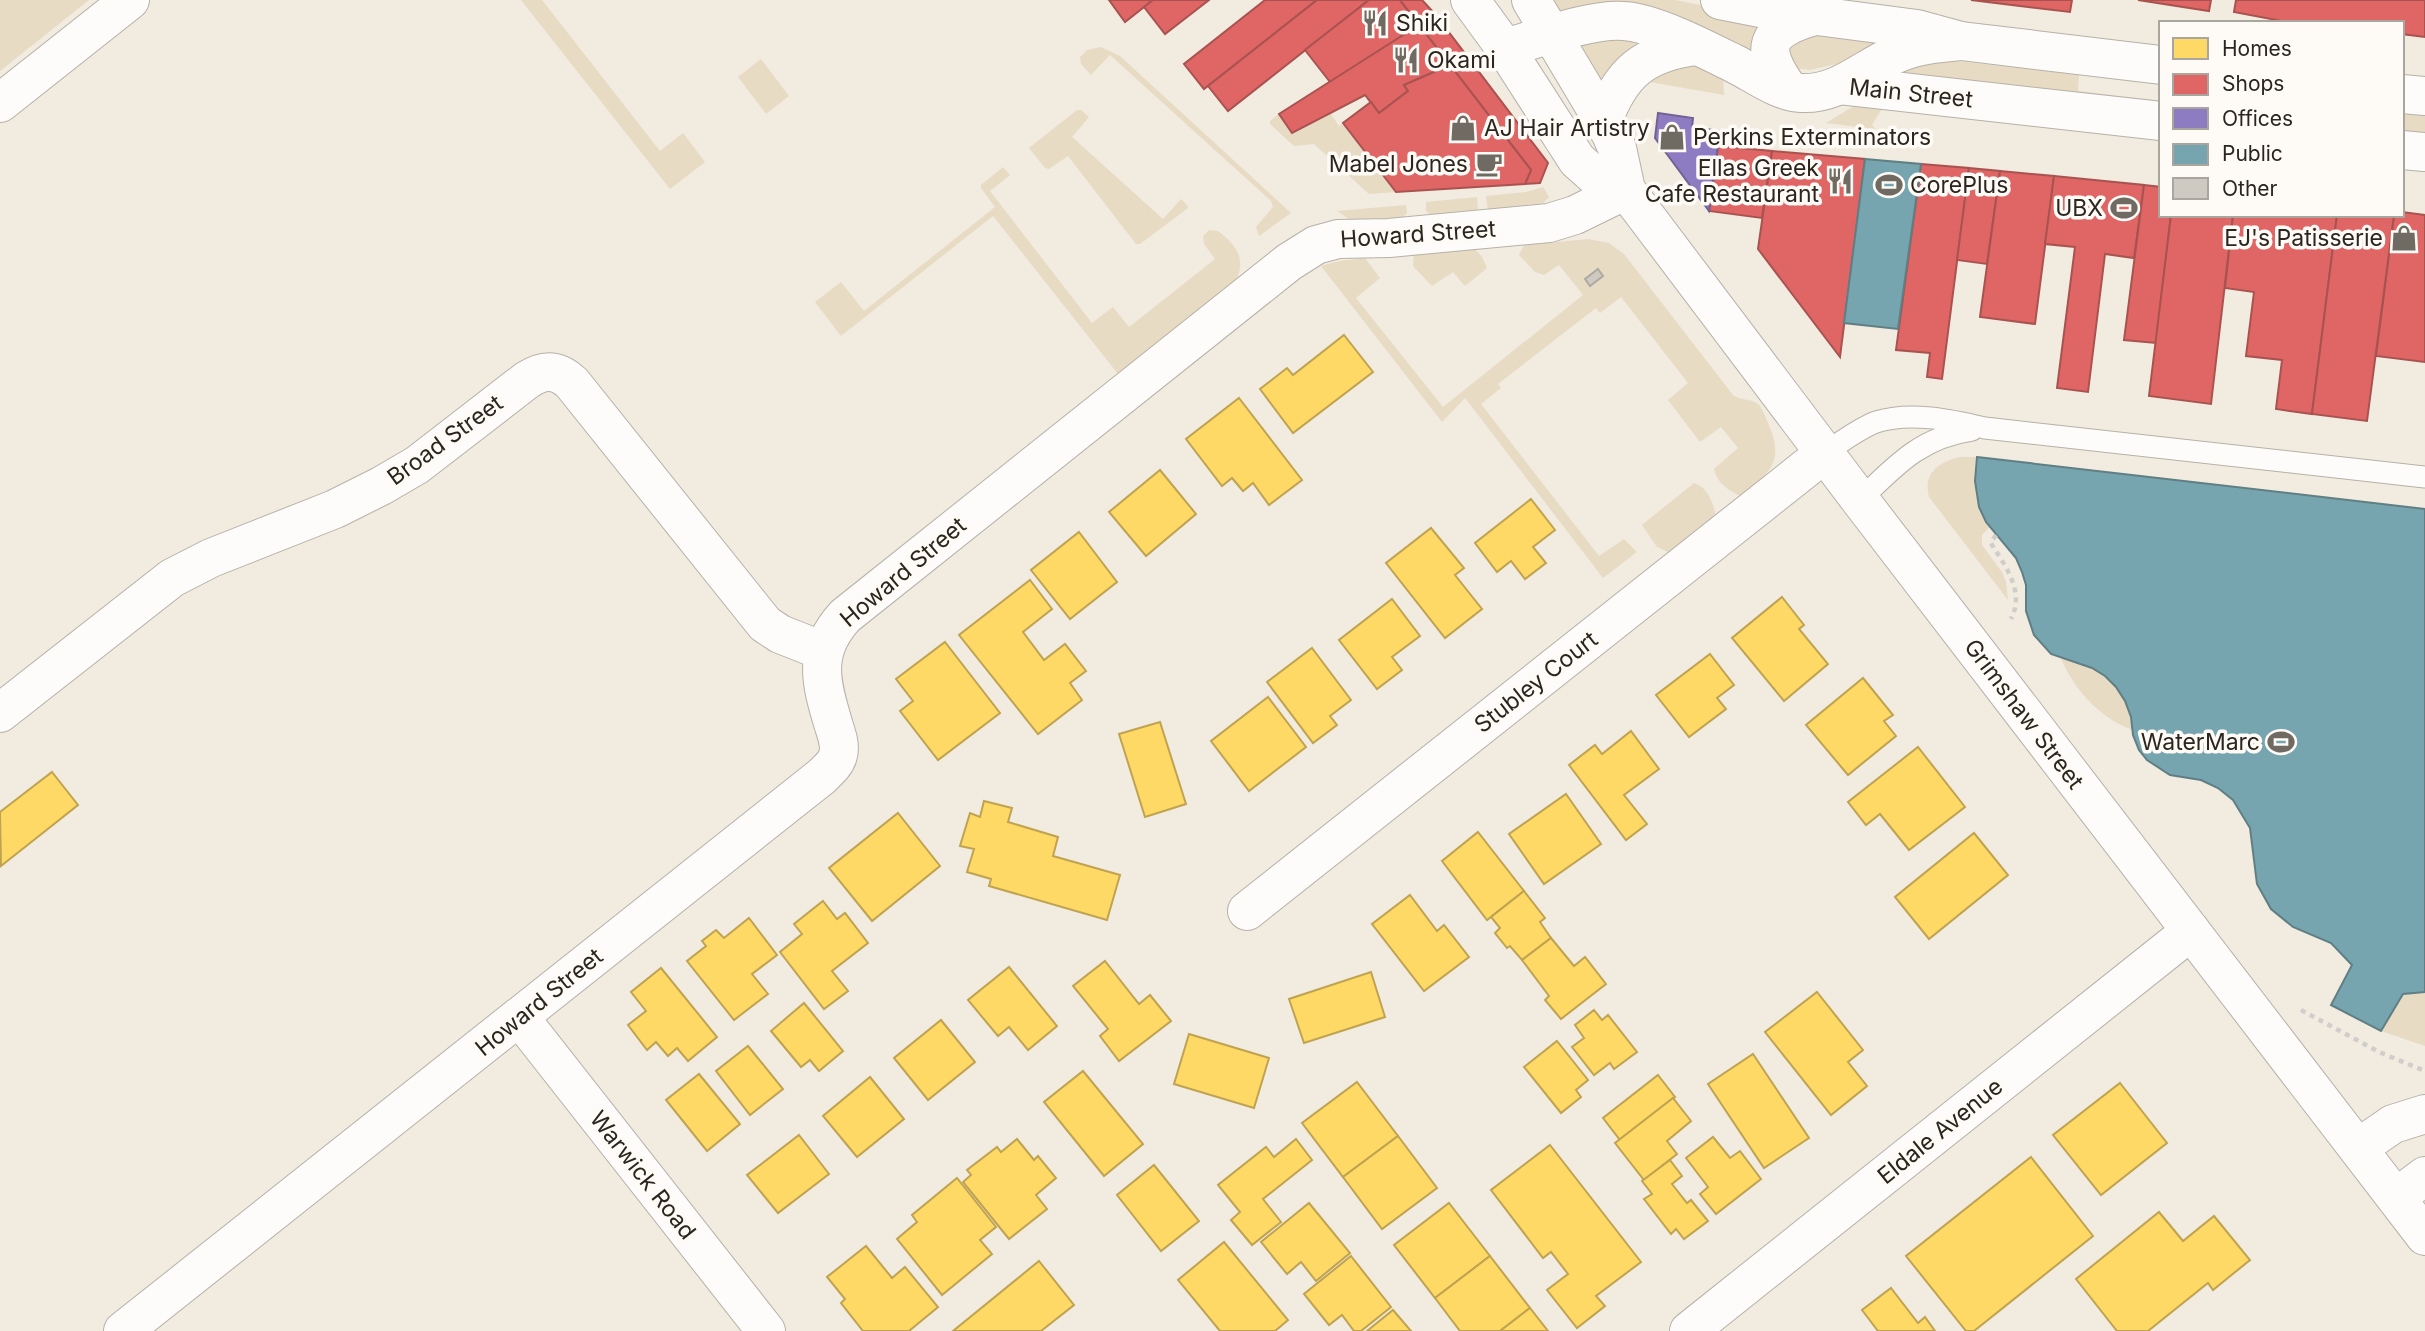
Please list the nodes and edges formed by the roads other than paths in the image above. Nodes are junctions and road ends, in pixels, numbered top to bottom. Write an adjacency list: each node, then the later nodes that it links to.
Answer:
1 (130, 0): 13 (street)
2 (1470, 0): 9 (street, Grimshaw Street)
3 (1531, 0): 6 (street, Grimshaw Street)
4 (1720, 0): 5 (street)
5 (1815, 16): 7 (street); 12 (street)
6 (1552, 34): 8 (street, Main Street); 9 (street, Main Street); 14 (street, Grimshaw Street)
7 (1961, 41): 10 (street); 11 (street)
8 (1696, 46): 12 (street, Main Street); 14 (street)
9 (1505, 48): 18 (street, Grimshaw Street)
10 (2159, 65)
11 (1840, 85): 12 (street, Main Street); 15 (street, Main Street)
12 (1790, 91)
13 (0, 103)
14 (1603, 121): 18 (street, Grimshaw Street)
15 (2159, 121)
16 (2404, 150): 17 (street)
17 (2425, 152)
18 (1626, 190): 20 (street, Grimshaw Street); 23 (street, Howard Street)
19 (1985, 428): 20 (lane); 21 (lane); 22 (lane)
20 (1825, 453): 22 (street, Grimshaw Street); 25 (street, Stubley Court)
21 (2425, 477)
22 (1860, 500): 26 (street, Grimshaw Street)
23 (823, 651): 24 (street, Broad Street); 27 (street, Howard Street)
24 (0, 713)
25 (1247, 911)
26 (2190, 931): 29 (street, Grimshaw Street); 34 (street, Eldale Avenue)
27 (520, 1018): 32 (street, Howard Street); 33 (street, Warwick Road)
28 (2425, 1114): 29 (street)
29 (2358, 1148): 30 (street, Grimshaw Street)
30 (2410, 1187): 31 (street, Grimshaw Street)
31 (2425, 1236)
32 (123, 1331)
33 (766, 1331)
34 (1689, 1331)

